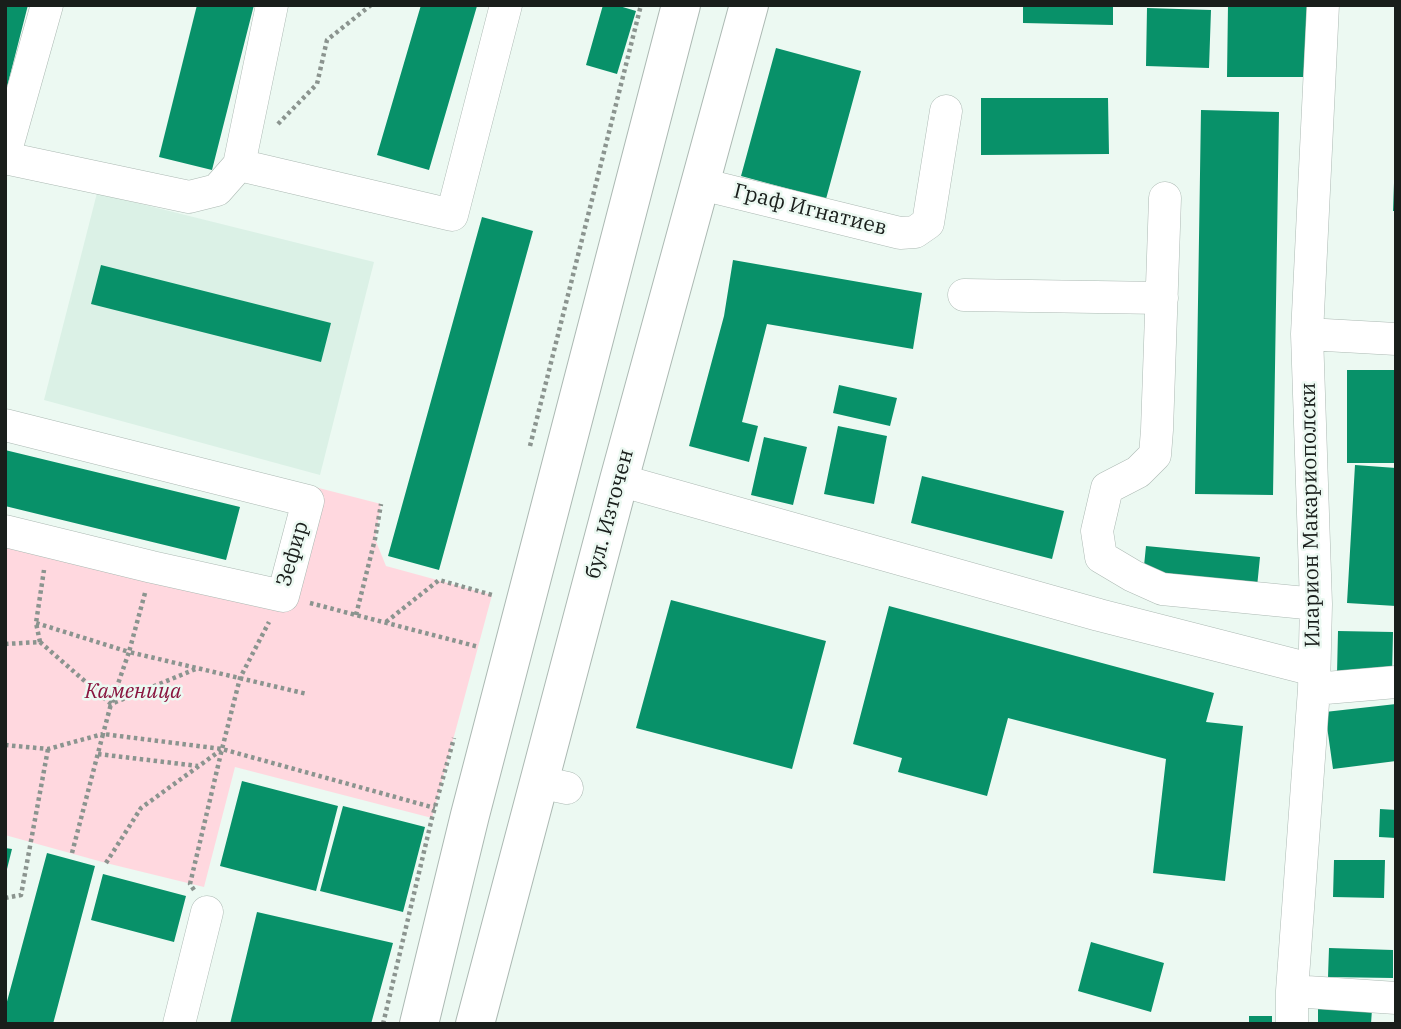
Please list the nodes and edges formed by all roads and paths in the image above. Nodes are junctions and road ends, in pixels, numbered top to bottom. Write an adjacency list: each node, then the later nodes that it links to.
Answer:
1 (47, 5): 11 (street)
2 (272, 5): 12 (street)
3 (370, 5): 10 (path)
4 (506, 5): 12 (street)
5 (641, 5): 20 (path)
6 (681, 5): 59 (main road)
7 (749, 5): 13 (main road, бул. Източен)
8 (1323, 5): 17 (street, Иларион Макариополски)
9 (946, 111): 13 (street, Граф Игнатиев)
10 (274, 129)
11 (5, 156): 12 (street)
12 (239, 164)
13 (701, 184): 21 (main road, бул. Източен)
14 (1165, 198): 16 (street)
15 (964, 295): 16 (street)
16 (1162, 298): 27 (street)
17 (1307, 334): 18 (street); 27 (street, Иларион Макариополски)
18 (1396, 339)
19 (5, 425): 26 (street, Зефир)
20 (530, 447)
21 (619, 480): 38 (street); 60 (main road, бул. Източен)
22 (382, 505): 29 (path)
23 (5, 531): 24 (street, Зефир)
24 (48, 542): 25 (street, Зефир); 31 (path)
25 (152, 567): 26 (street, Зефир); 35 (path)
26 (283, 596): 29 (path); 37 (path)
27 (1316, 604): 38 (street, Иларион Макариополски)
28 (489, 608): 30 (path)
29 (356, 615): 30 (path)
30 (385, 622): 34 (path)
31 (36, 623): 32 (path); 35 (path)
32 (40, 642): 33 (path); 41 (path)
33 (5, 644)
34 (479, 647)
35 (129, 652): 36 (path); 41 (path)
36 (198, 668): 37 (path); 41 (path)
37 (240, 678): 40 (path); 46 (path)
38 (1314, 679): 39 (street); 55 (street, Иларион Макариополски)
39 (1396, 682)
40 (307, 694)
41 (111, 704): 42 (path)
42 (103, 734): 45 (path); 46 (path); 47 (path)
43 (454, 738): 49 (path)
44 (5, 745): 45 (path)
45 (48, 750): 53 (path)
46 (222, 750): 48 (path); 49 (path); 52 (path)
47 (98, 754): 48 (path); 50 (path)
48 (199, 766): 51 (path)
49 (435, 808): 58 (path)
50 (72, 853)
51 (106, 863)
52 (190, 884)
53 (5, 898)
54 (207, 912): 57 (street)
55 (1292, 991): 56 (street); 61 (street, Иларион Макариополски)
56 (1396, 998)
57 (179, 1024)
58 (383, 1024)
59 (419, 1024)
60 (475, 1024)
61 (1292, 1024)

